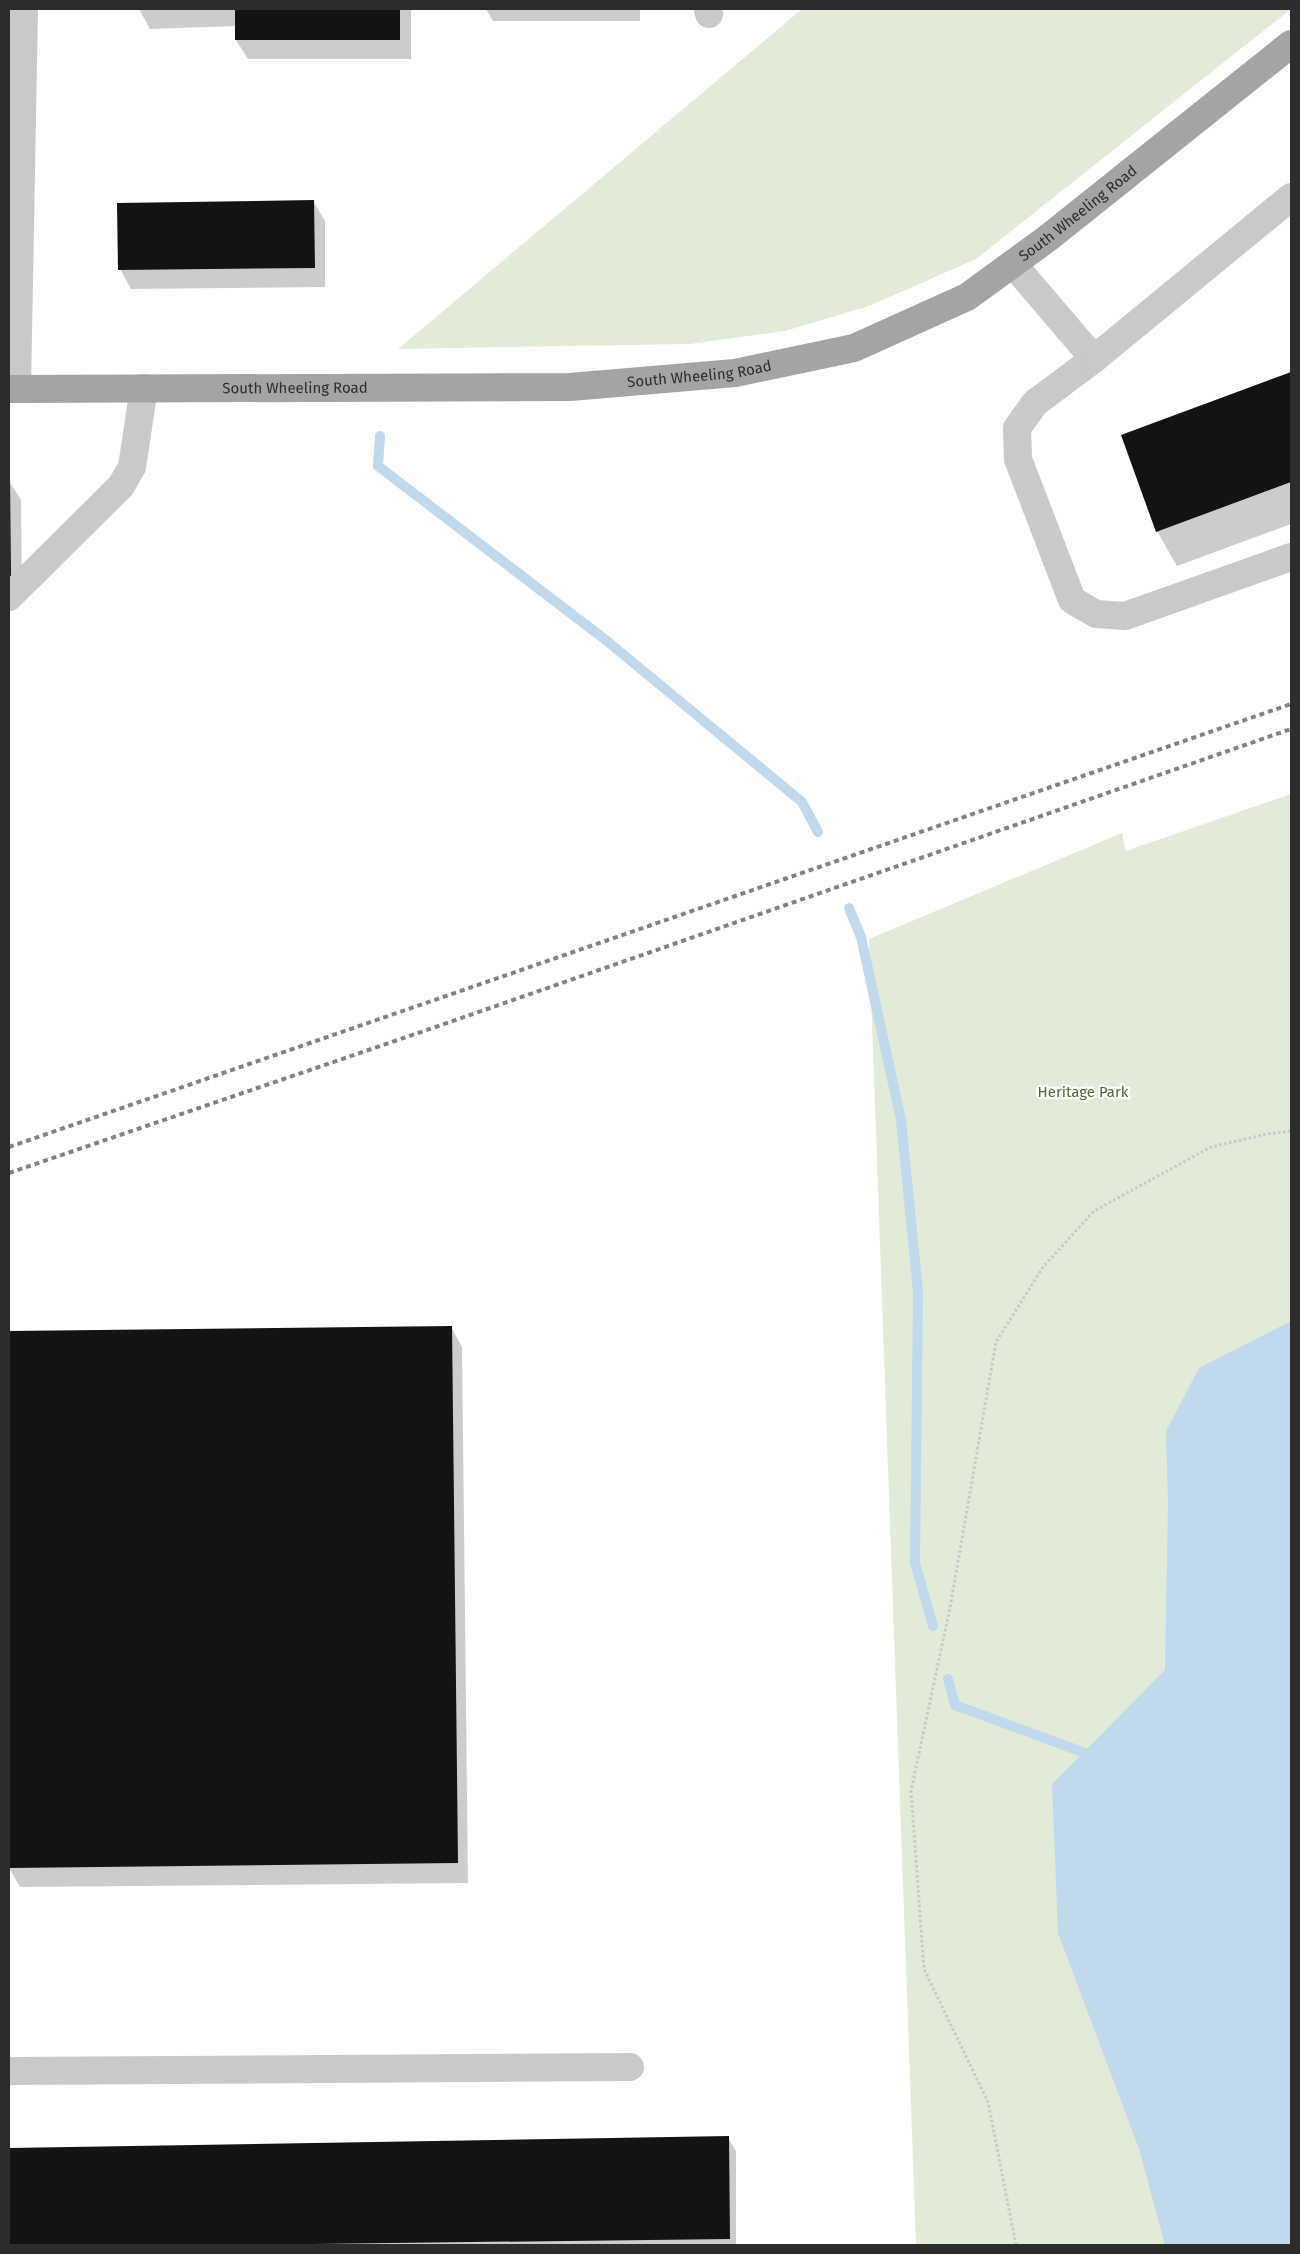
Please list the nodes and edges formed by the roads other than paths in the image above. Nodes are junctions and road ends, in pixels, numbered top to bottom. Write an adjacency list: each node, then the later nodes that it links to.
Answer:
1 (24, 9): 3 (street)
2 (1291, 44): 5 (main road, South Wheeling Road)
3 (16, 106): 8 (street)
4 (1291, 197): 6 (street)
5 (1012, 264): 6 (street); 7 (main road, South Wheeling Road)
6 (1094, 358): 9 (street)
7 (144, 388): 8 (main road, South Wheeling Road); 10 (street)
8 (13, 389)
9 (1291, 557)
10 (9, 597)
11 (630, 2067): 12 (street)
12 (9, 2071)

